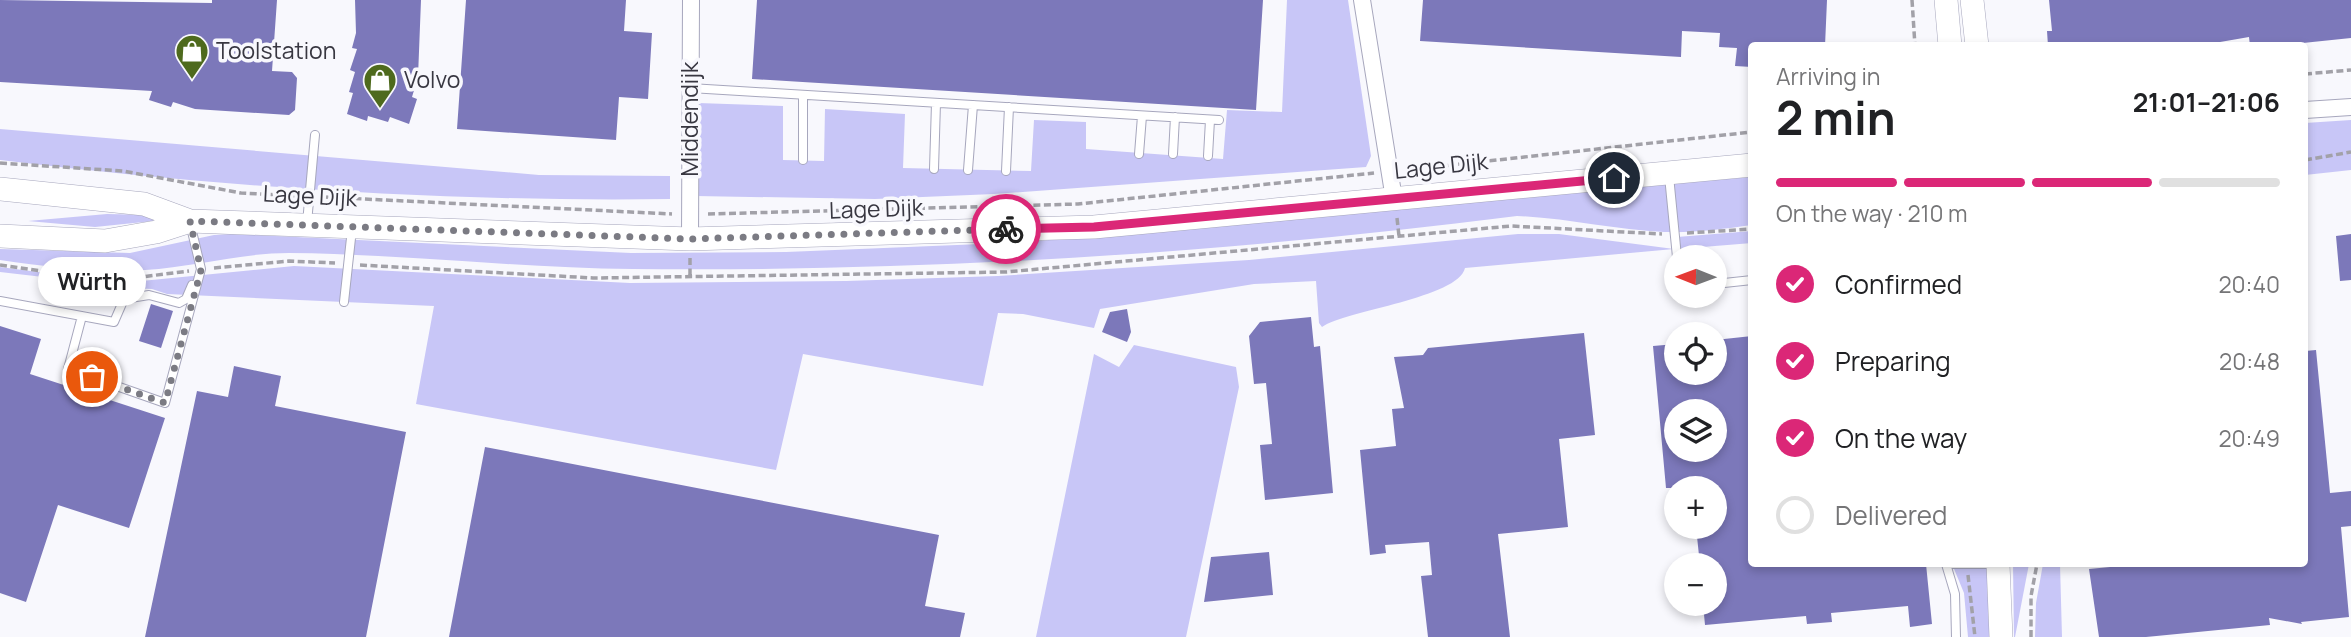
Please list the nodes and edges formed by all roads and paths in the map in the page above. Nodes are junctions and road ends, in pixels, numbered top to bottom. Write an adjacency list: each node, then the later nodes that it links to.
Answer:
1 (691, 0): 11 (street, Middendijk)
2 (1362, 0): 33 (street)
3 (1912, 0): 6 (path)
4 (1946, 0): 7 (main road)
5 (1972, 0): 8 (main road)
6 (1915, 42)
7 (1950, 42)
8 (1977, 42)
9 (2351, 70): 10 (path)
10 (2308, 74)
11 (690, 88): 12 (lane); 38 (street, Middendijk)
12 (803, 95): 13 (lane); 27 (lane)
13 (936, 103): 14 (lane); 30 (lane)
14 (973, 105): 15 (lane); 31 (lane)
15 (1009, 107): 18 (lane); 32 (lane)
16 (2351, 107): 17 (street)
17 (2308, 110)
18 (1142, 116): 19 (lane); 23 (lane)
19 (1175, 117): 24 (lane); 25 (lane)
20 (1748, 132): 33 (path, Lage Dijk)
21 (314, 135): 36 (lane)
22 (2351, 152): 26 (path)
23 (1139, 154)
24 (1173, 154)
25 (1208, 156)
26 (2308, 159)
27 (803, 160)
28 (0, 163): 36 (path, Lage Dijk)
29 (1748, 165): 34 (main road, Lage Dijk)
30 (934, 169)
31 (968, 170)
32 (1006, 170)
33 (1391, 172): 37 (street); 38 (path, Lage Dijk)
34 (1669, 173): 37 (main road, Lage Dijk); 43 (lane)
35 (0, 188): 39 (main road, Lage Dijk)
36 (309, 196): 38 (path, Lage Dijk); 40 (lane)
37 (1394, 198): 45 (main road, Lage Dijk)
38 (689, 214): 45 (street, Middendijk)
39 (190, 221): 40 (main road, Lage Dijk); 44 (main road, Lage Dijk); 49 (lane)
40 (307, 226): 41 (main road, Lage Dijk)
41 (352, 228): 45 (main road, Lage Dijk); 47 (lane)
42 (1748, 229): 43 (path)
43 (1675, 234): 46 (lane); 47 (path)
44 (0, 236)
45 (690, 239)
46 (1676, 245)
47 (350, 264): 49 (path); 53 (lane)
48 (0, 265): 49 (path)
49 (198, 270): 54 (lane); 54 (lane)
50 (1748, 280): 51 (lane)
51 (1727, 283)
52 (0, 301): 54 (lane)
53 (344, 302)
54 (82, 316)
55 (1947, 567): 59 (lane)
56 (1965, 567): 60 (path)
57 (1998, 567): 61 (main road)
58 (2036, 567): 62 (path)
59 (1956, 637)
60 (1975, 637)
61 (2001, 637)
62 (2031, 637)

